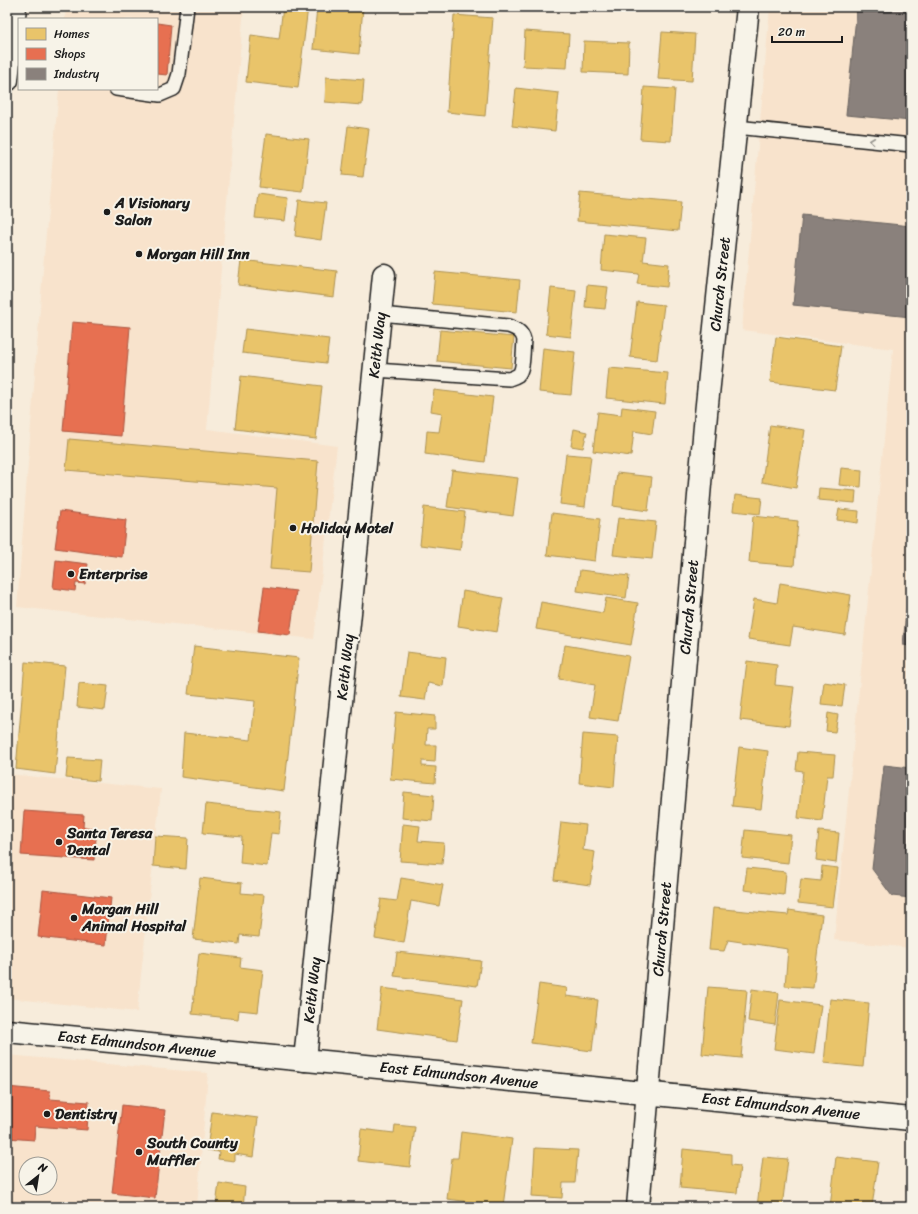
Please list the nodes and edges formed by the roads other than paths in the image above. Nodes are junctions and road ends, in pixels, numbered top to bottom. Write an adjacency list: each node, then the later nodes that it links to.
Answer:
1 (15, 7): 4 (street)
2 (187, 7): 7 (lane)
3 (748, 7): 8 (street, Church Street)
4 (8, 75): 5 (lane); 6 (street)
5 (18, 76)
6 (7, 80)
7 (123, 90)
8 (736, 127): 9 (lane, one-way to 8); 15 (street, Church Street)
9 (911, 145)
10 (384, 275): 11 (street, Keith Way)
11 (380, 314): 12 (street, Keith Way); 12 (lane)
12 (375, 370): 14 (street, Keith Way)
13 (7, 1031): 14 (street, East Edmundson Avenue)
14 (305, 1060): 15 (street, East Edmundson Avenue)
15 (648, 1093): 16 (street, East Edmundson Avenue); 17 (street, Church Street)
16 (911, 1119)
17 (638, 1207)

